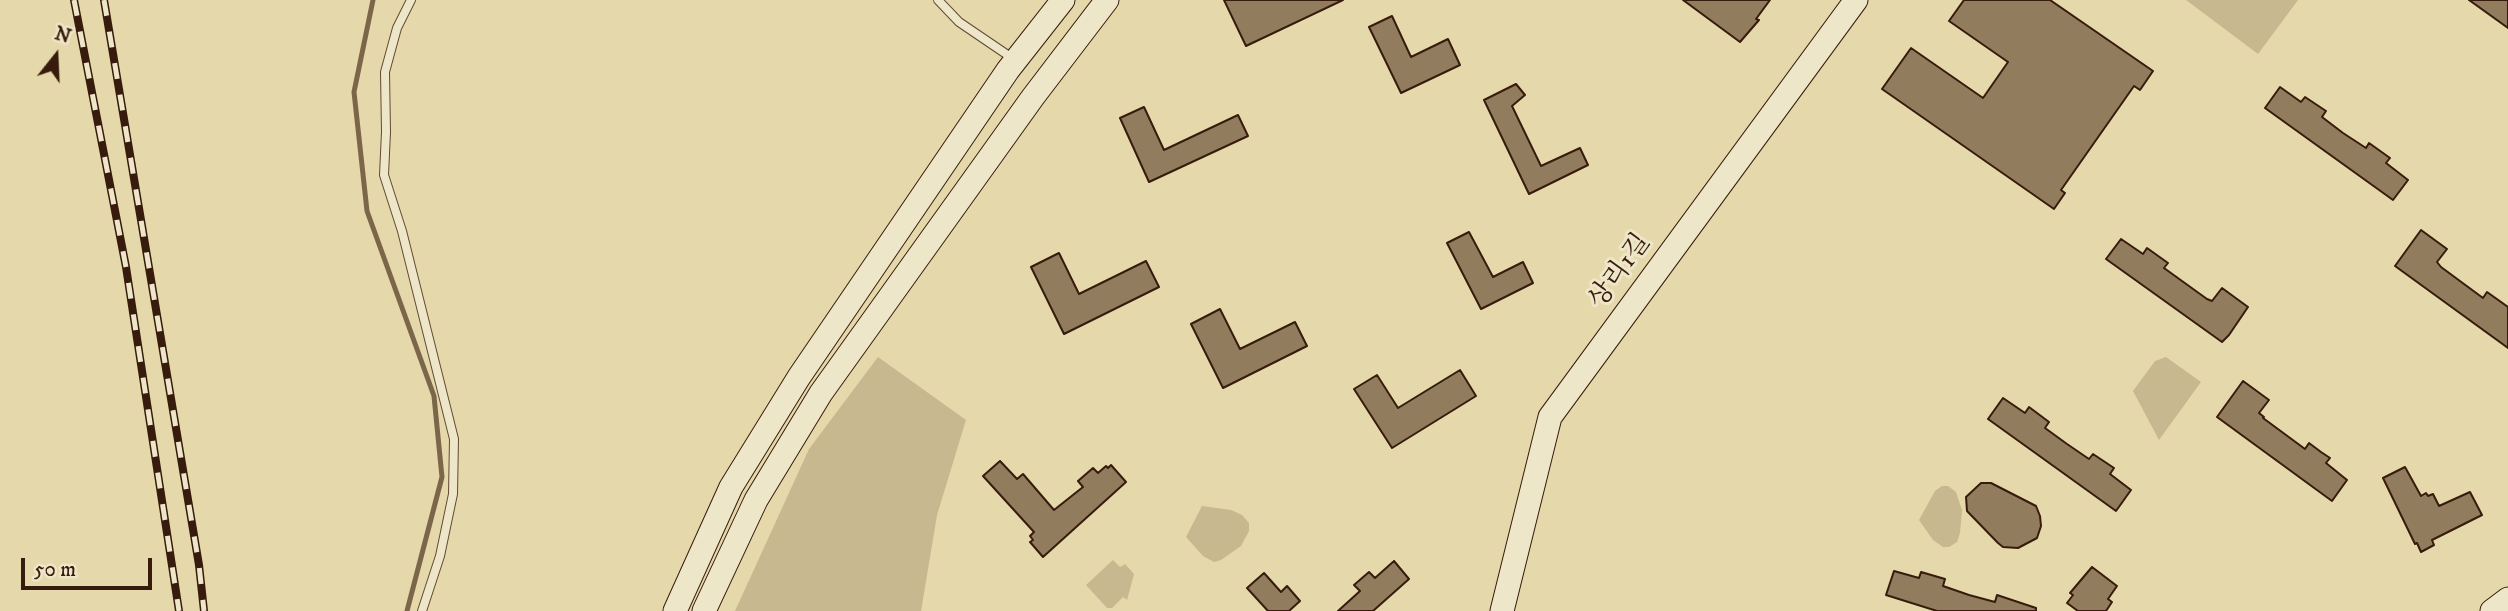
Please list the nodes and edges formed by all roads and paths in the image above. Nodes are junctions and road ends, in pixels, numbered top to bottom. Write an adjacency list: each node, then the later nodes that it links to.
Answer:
1 (411, 0): 8 (lane)
2 (938, 0): 6 (lane)
3 (1063, 0): 6 (main road)
4 (1107, 0): 10 (main road)
5 (1856, 0): 11 (main road, 상리1길)
6 (1016, 61): 9 (main road)
7 (2508, 599): 12 (main road)
8 (422, 611)
9 (675, 611)
10 (704, 611)
11 (1502, 611)
12 (2492, 611)

